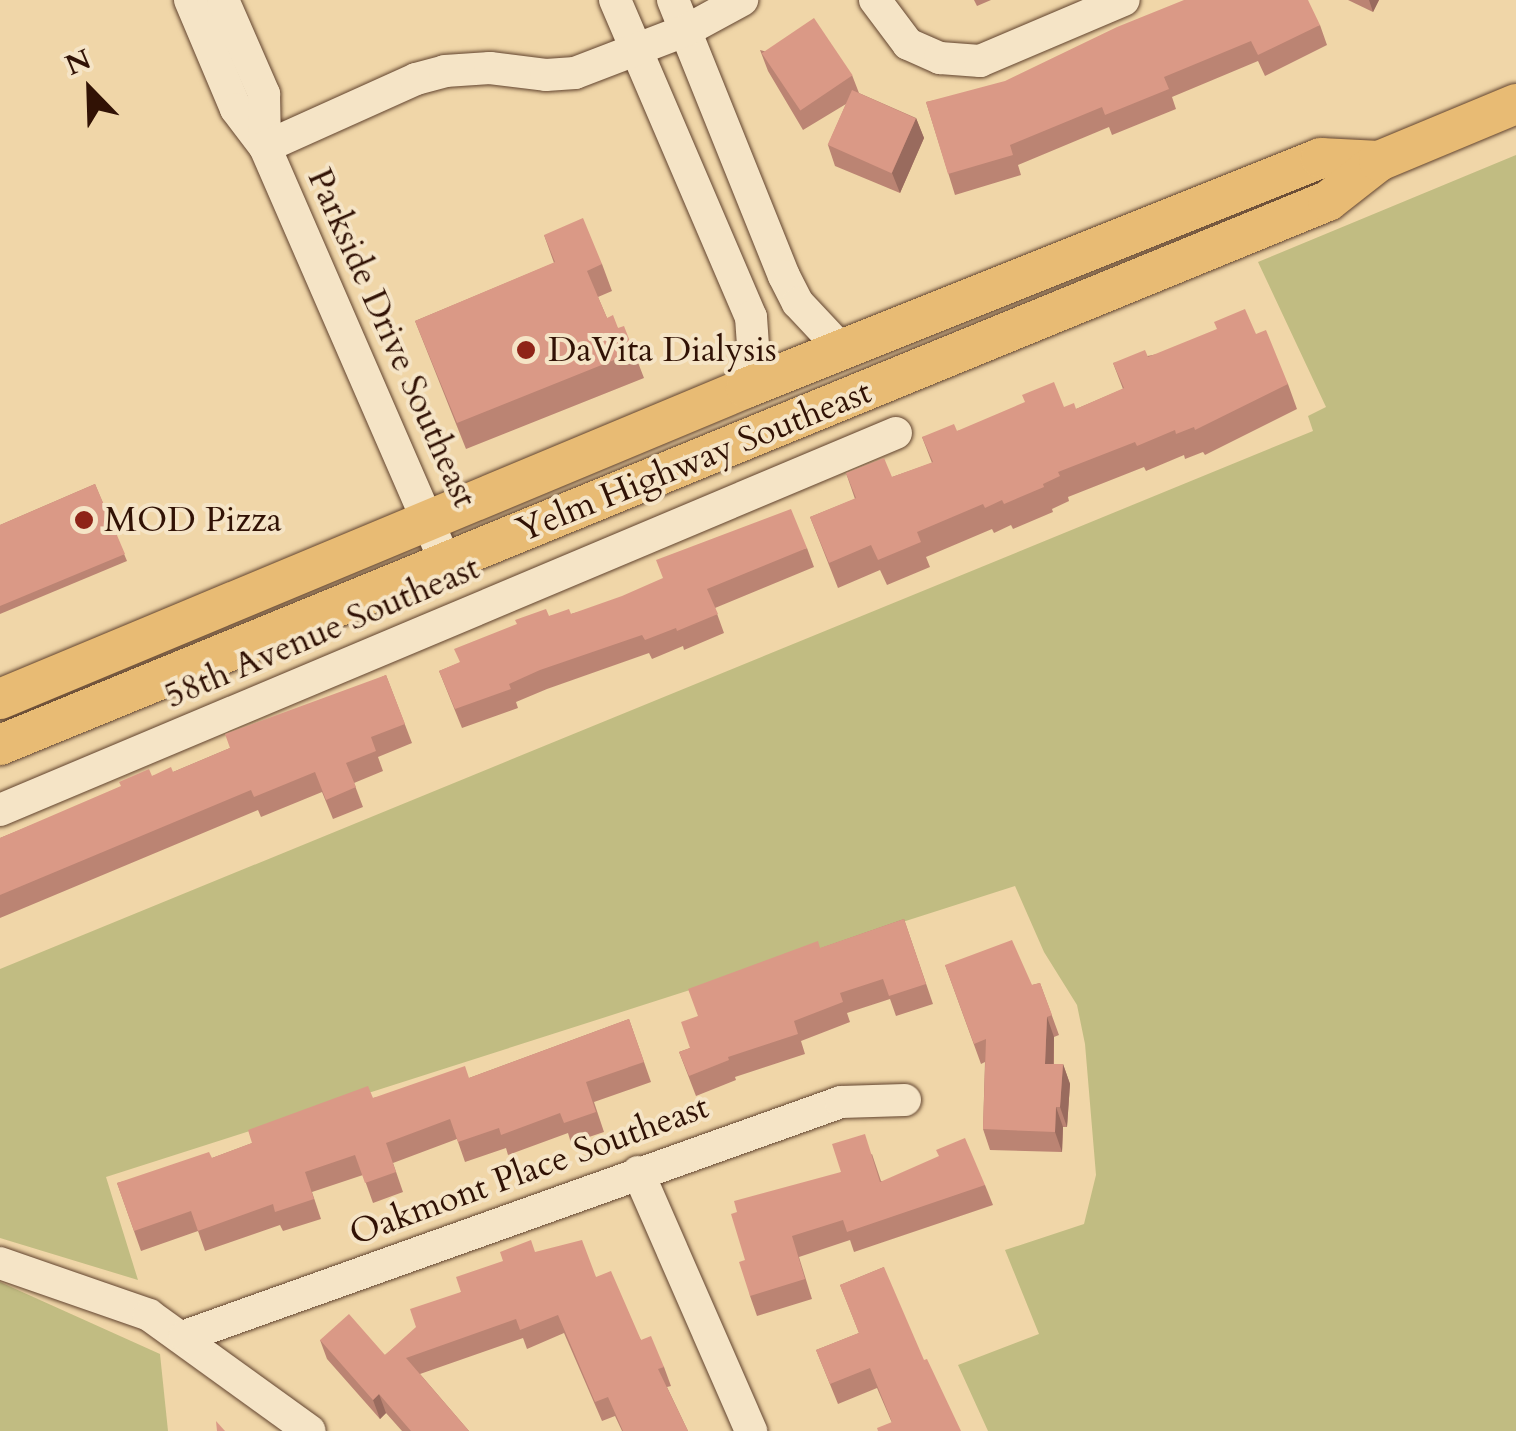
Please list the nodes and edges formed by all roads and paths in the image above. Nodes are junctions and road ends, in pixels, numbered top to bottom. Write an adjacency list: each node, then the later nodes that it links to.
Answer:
1 (190, 0): 11 (street, Parkside Drive Southeast)
2 (224, 0): 11 (street, Parkside Drive Southeast)
3 (615, 0): 9 (street)
4 (674, 0): 8 (street)
5 (742, 0): 8 (street)
6 (875, 0): 7 (street)
7 (1124, 0)
8 (687, 30): 9 (street); 13 (street)
9 (637, 50): 11 (street); 14 (street)
10 (1516, 104): 12 (main road, Yelm Highway Southeast)
11 (265, 147): 16 (street, Parkside Drive Southeast)
12 (1379, 161): 13 (main road, Yelm Highway Southeast); 17 (main road, Yelm Highway Southeast)
13 (841, 350): 14 (main road, Yelm Highway Southeast)
14 (746, 388): 16 (main road, Yelm Highway Southeast)
15 (896, 434): 20 (street, 58th Avenue Southeast)
16 (427, 519): 17 (street, Parkside Drive Southeast); 18 (main road, Yelm Highway Southeast)
17 (445, 560): 19 (main road, Yelm Highway Southeast)
18 (0, 700)
19 (0, 746)
20 (0, 810)
21 (905, 1100): 22 (street, Oakmont Place Southeast)
22 (638, 1172): 24 (street, Oakmont Place Southeast); 26 (street)
23 (0, 1262): 24 (street)
24 (184, 1336): 25 (street)
25 (310, 1431)
26 (751, 1431)

